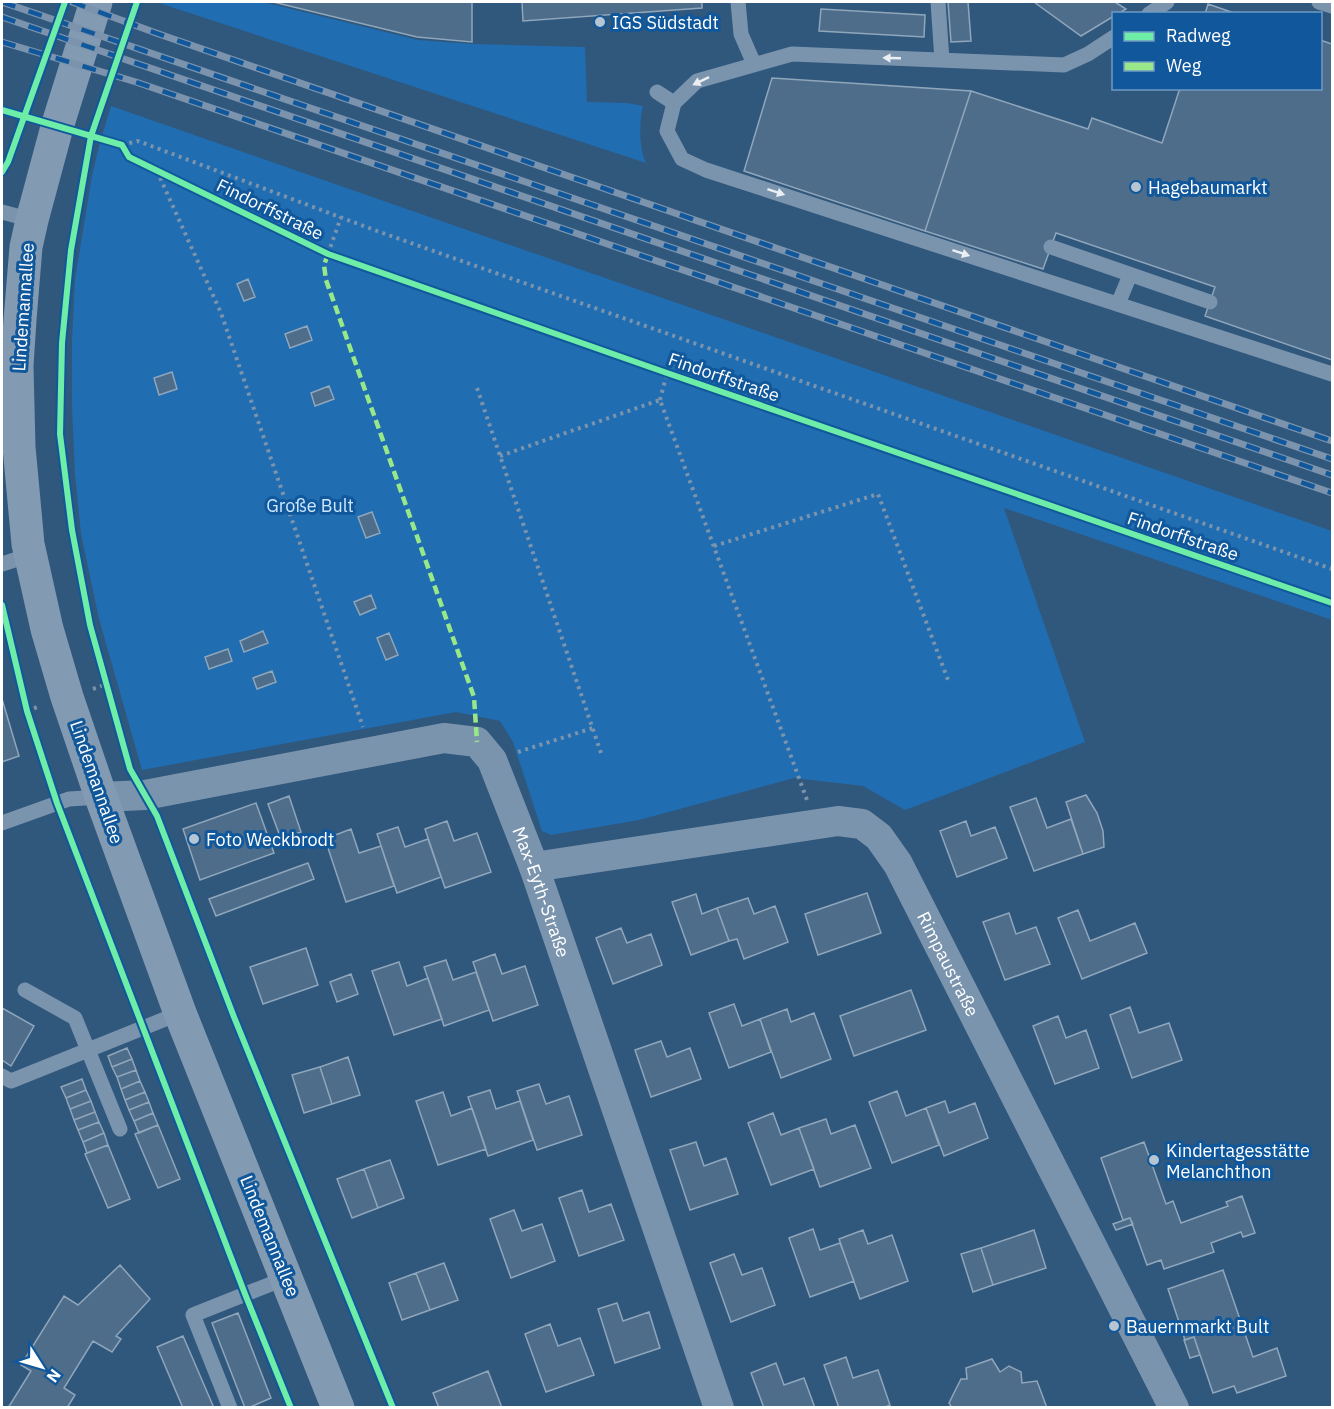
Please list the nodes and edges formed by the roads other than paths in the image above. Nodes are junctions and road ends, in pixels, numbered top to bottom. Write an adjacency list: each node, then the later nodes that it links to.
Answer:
1 (96, 2): 13 (street, Lindemannallee)
2 (738, 2): 10 (lane)
3 (938, 2): 9 (lane)
4 (1167, 2): 7 (lane)
5 (1319, 2): 6 (lane)
6 (1332, 6)
7 (1152, 12)
8 (1112, 38): 9 (lane)
9 (946, 60): 10 (lane, one-way to 10)
10 (754, 64): 12 (lane, one-way to 12)
11 (657, 92): 12 (lane)
12 (674, 103): 17 (lane, one-way to 17)
13 (17, 216): 18 (street, Lindemannallee)
14 (1051, 247): 15 (lane)
15 (1130, 275): 16 (lane); 17 (lane)
16 (1209, 302)
17 (1118, 304): 19 (lane)
18 (7, 373): 20 (street, Lindemannallee)
19 (1332, 374)
20 (16, 559): 21 (street, Lindemannallee)
21 (101, 797): 22 (lane); 23 (street, Max-Eyth-Straße); 25 (street, Lindemannallee)
22 (2, 823)
23 (534, 867): 32 (street, Max-Eyth-Straße); 33 (street, Rimpaustraße)
24 (25, 990): 26 (lane)
25 (180, 1013): 26 (lane); 29 (street, Lindemannallee)
26 (88, 1050): 27 (lane); 28 (lane)
27 (2, 1076)
28 (120, 1129)
29 (286, 1278): 30 (lane); 31 (street, Lindemannallee)
30 (230, 1407)
31 (338, 1407)
32 (719, 1407)
33 (1174, 1407)

